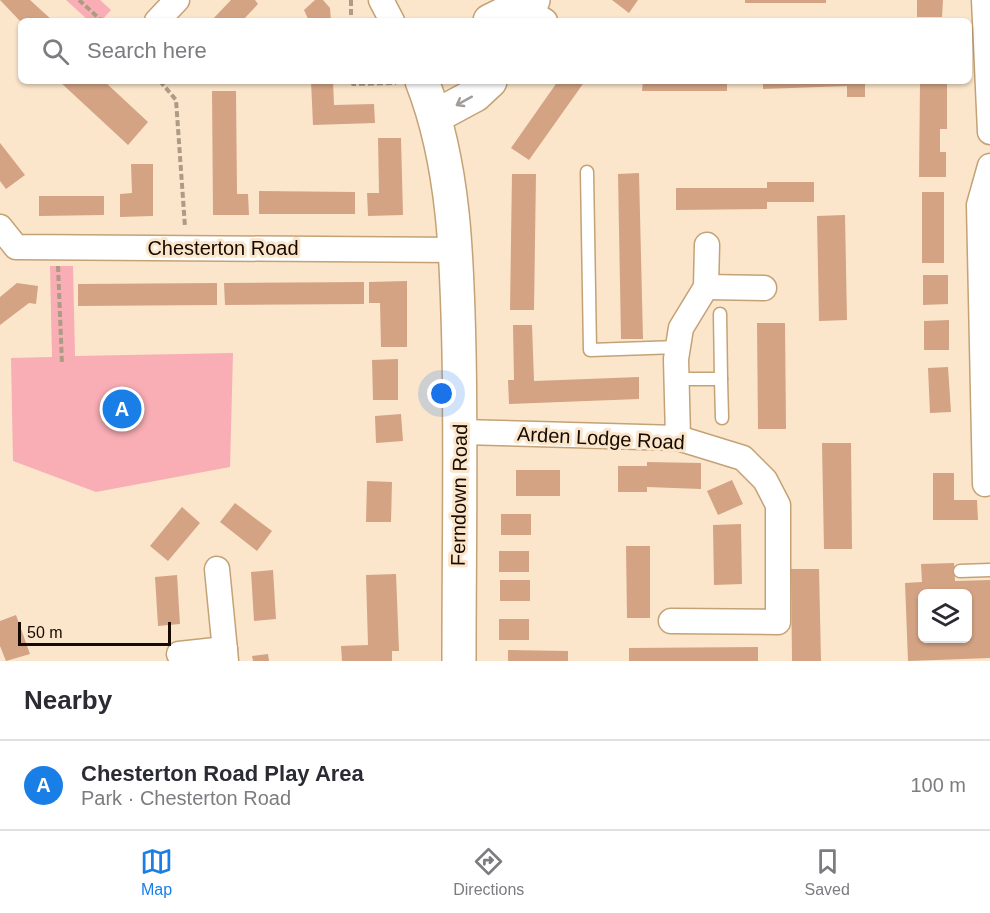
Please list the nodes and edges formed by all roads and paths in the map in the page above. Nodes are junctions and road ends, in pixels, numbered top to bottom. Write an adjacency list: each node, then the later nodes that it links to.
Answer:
1 (79, 0): 7 (path)
2 (177, 0): 8 (street)
3 (351, 0): 9 (path)
4 (381, 0): 10 (street)
5 (984, 0): 12 (street)
6 (540, 11): 11 (main road)
7 (99, 18)
8 (160, 18)
9 (351, 18)
10 (390, 18)
11 (505, 18)
12 (976, 36): 17 (street)
13 (163, 84): 23 (path)
14 (413, 84): 16 (main road, Ferndown Road)
15 (487, 84): 16 (main road, one-way to 16)
16 (436, 116): 24 (main road, Ferndown Road)
17 (990, 132)
18 (990, 166): 35 (street)
19 (587, 172): 28 (lane)
20 (0, 227): 22 (street, Chesterton Road)
21 (707, 245): 25 (street)
22 (57, 248): 23 (street, Chesterton Road); 29 (path)
23 (186, 248): 24 (street, Chesterton Road)
24 (457, 250): 33 (main road, Ferndown Road)
25 (706, 287): 26 (street); 28 (street)
26 (764, 288)
27 (720, 314): 31 (lane)
28 (678, 347): 30 (street)
29 (62, 364)
30 (677, 379): 31 (lane); 34 (street)
31 (722, 379): 32 (lane)
32 (722, 418)
33 (460, 432): 34 (street, Arden Lodge Road); 42 (main road, Ferndown Road)
34 (678, 438): 39 (street, Arden Lodge Road)
35 (985, 484)
36 (217, 569): 41 (street)
37 (990, 570): 38 (lane)
38 (960, 571)
39 (671, 621)
40 (179, 654): 41 (street)
41 (226, 655)
42 (459, 661)

